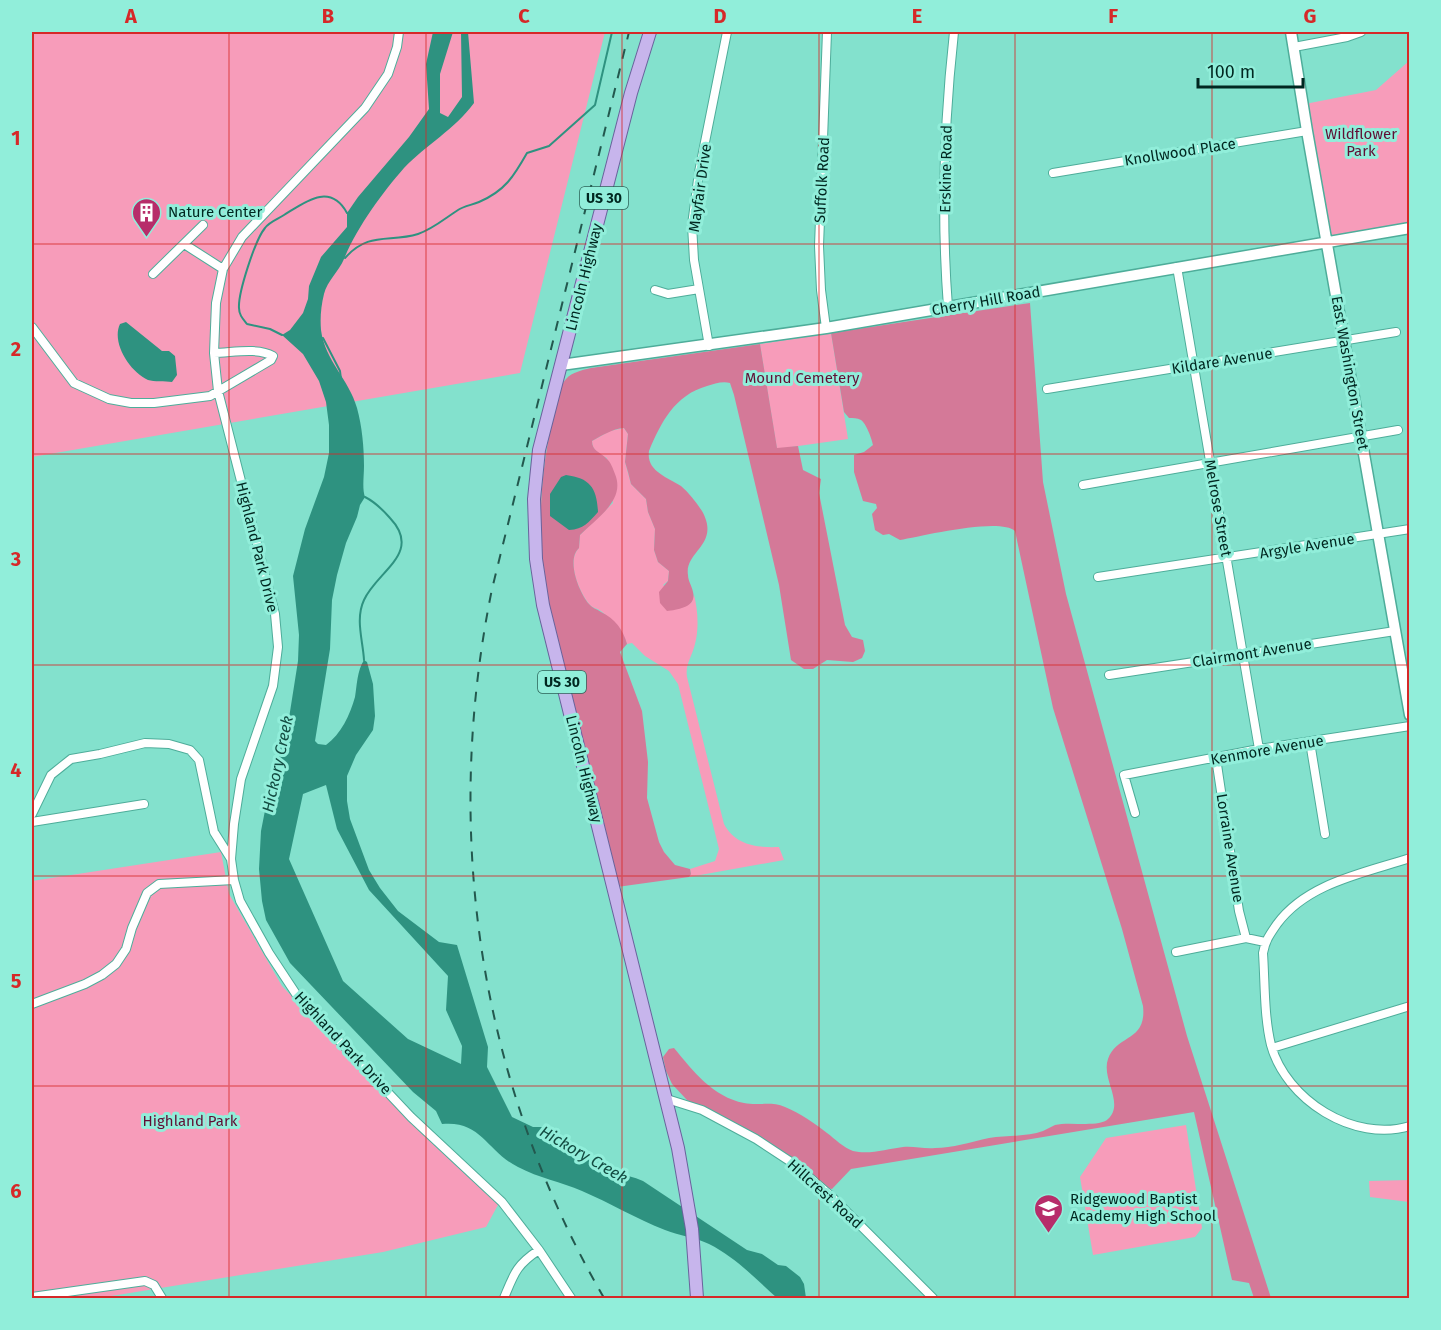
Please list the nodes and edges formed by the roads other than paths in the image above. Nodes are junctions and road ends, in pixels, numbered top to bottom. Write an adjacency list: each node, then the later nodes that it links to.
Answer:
1 (399, 32): 16 (street, Highland Park Drive)
2 (651, 32): 27 (main road, Lincoln Highway / US 30)
3 (727, 32): 18 (street, Mayfair Drive)
4 (827, 32): 22 (street, Suffolk Road)
5 (954, 32): 20 (street, Erskine Road)
6 (1291, 32): 8 (street, East Washington Street)
7 (1361, 32): 8 (street)
8 (1294, 47): 9 (street, East Washington Street)
9 (1307, 131): 10 (street, Knollwood Place); 13 (street, East Washington Street)
10 (1053, 173)
11 (203, 225): 14 (street)
12 (1410, 228): 13 (street, Cherry Hill Road)
13 (1327, 242): 15 (street, Cherry Hill Road); 24 (street, East Washington Street)
14 (184, 244): 16 (street); 17 (street)
15 (1177, 267): 20 (street, Cherry Hill Road); 28 (street, Melrose Street)
16 (223, 269): 26 (street, Highland Park Drive)
17 (153, 274)
18 (699, 289): 19 (street); 25 (street, Mayfair Drive)
19 (655, 290)
20 (948, 307): 22 (street, Cherry Hill Road)
21 (32, 327): 30 (street)
22 (826, 328): 25 (street, Cherry Hill Road)
23 (1396, 332): 24 (street, Kildare Avenue)
24 (1345, 341): 28 (street, Kildare Avenue); 32 (street, East Washington Street)
25 (709, 346): 27 (street, Cherry Hill Road)
26 (214, 353): 30 (street, Highland Park Drive); 30 (street)
27 (561, 365): 61 (main road, Lincoln Highway / US 30)
28 (1194, 366): 29 (street, Kildare Avenue); 33 (street, Melrose Street)
29 (1047, 388)
30 (218, 392): 53 (street, Highland Park Drive)
31 (1398, 430): 32 (street)
32 (1361, 437): 33 (street); 36 (street, East Washington Street)
33 (1210, 462): 34 (street); 37 (street, Melrose Street)
34 (1083, 485)
35 (1410, 529): 36 (street, Argyle Avenue)
36 (1378, 534): 37 (street, Argyle Avenue); 39 (street, East Washington Street)
37 (1226, 559): 38 (street, Argyle Avenue); 40 (street, Melrose Street)
38 (1098, 577)
39 (1395, 631): 40 (street, Clairmont Avenue); 42 (street, East Washington Street)
40 (1243, 655): 41 (street, Clairmont Avenue); 45 (street, Melrose Street)
41 (1109, 675)
42 (1410, 715)
43 (1410, 726): 44 (street, Kenmore Avenue)
44 (1310, 742): 45 (street, Kenmore Avenue); 51 (street)
45 (1259, 749): 46 (street, Kenmore Avenue)
46 (1216, 758): 48 (street, Kenmore Avenue); 55 (street, Lorraine Avenue)
47 (144, 804): 50 (street)
48 (1134, 813)
49 (32, 814): 53 (street)
50 (32, 822)
51 (1325, 834)
52 (1410, 858): 56 (street)
53 (231, 859): 54 (street, Highland Park Drive)
54 (234, 880): 58 (street); 63 (street, Highland Park Drive)
55 (1246, 938): 56 (street); 57 (street)
56 (1265, 942): 60 (street)
57 (1176, 952)
58 (32, 1004)
59 (1410, 1006): 60 (street)
60 (1272, 1048): 62 (street)
61 (667, 1099): 68 (main road, Lincoln Highway / US 30); 69 (street, Hillcrest Road)
62 (1410, 1126)
63 (539, 1250): 66 (street); 67 (street, Highland Park Drive)
64 (32, 1297): 65 (street)
65 (162, 1299)
66 (504, 1299)
67 (571, 1299)
68 (696, 1299)
69 (933, 1299)

